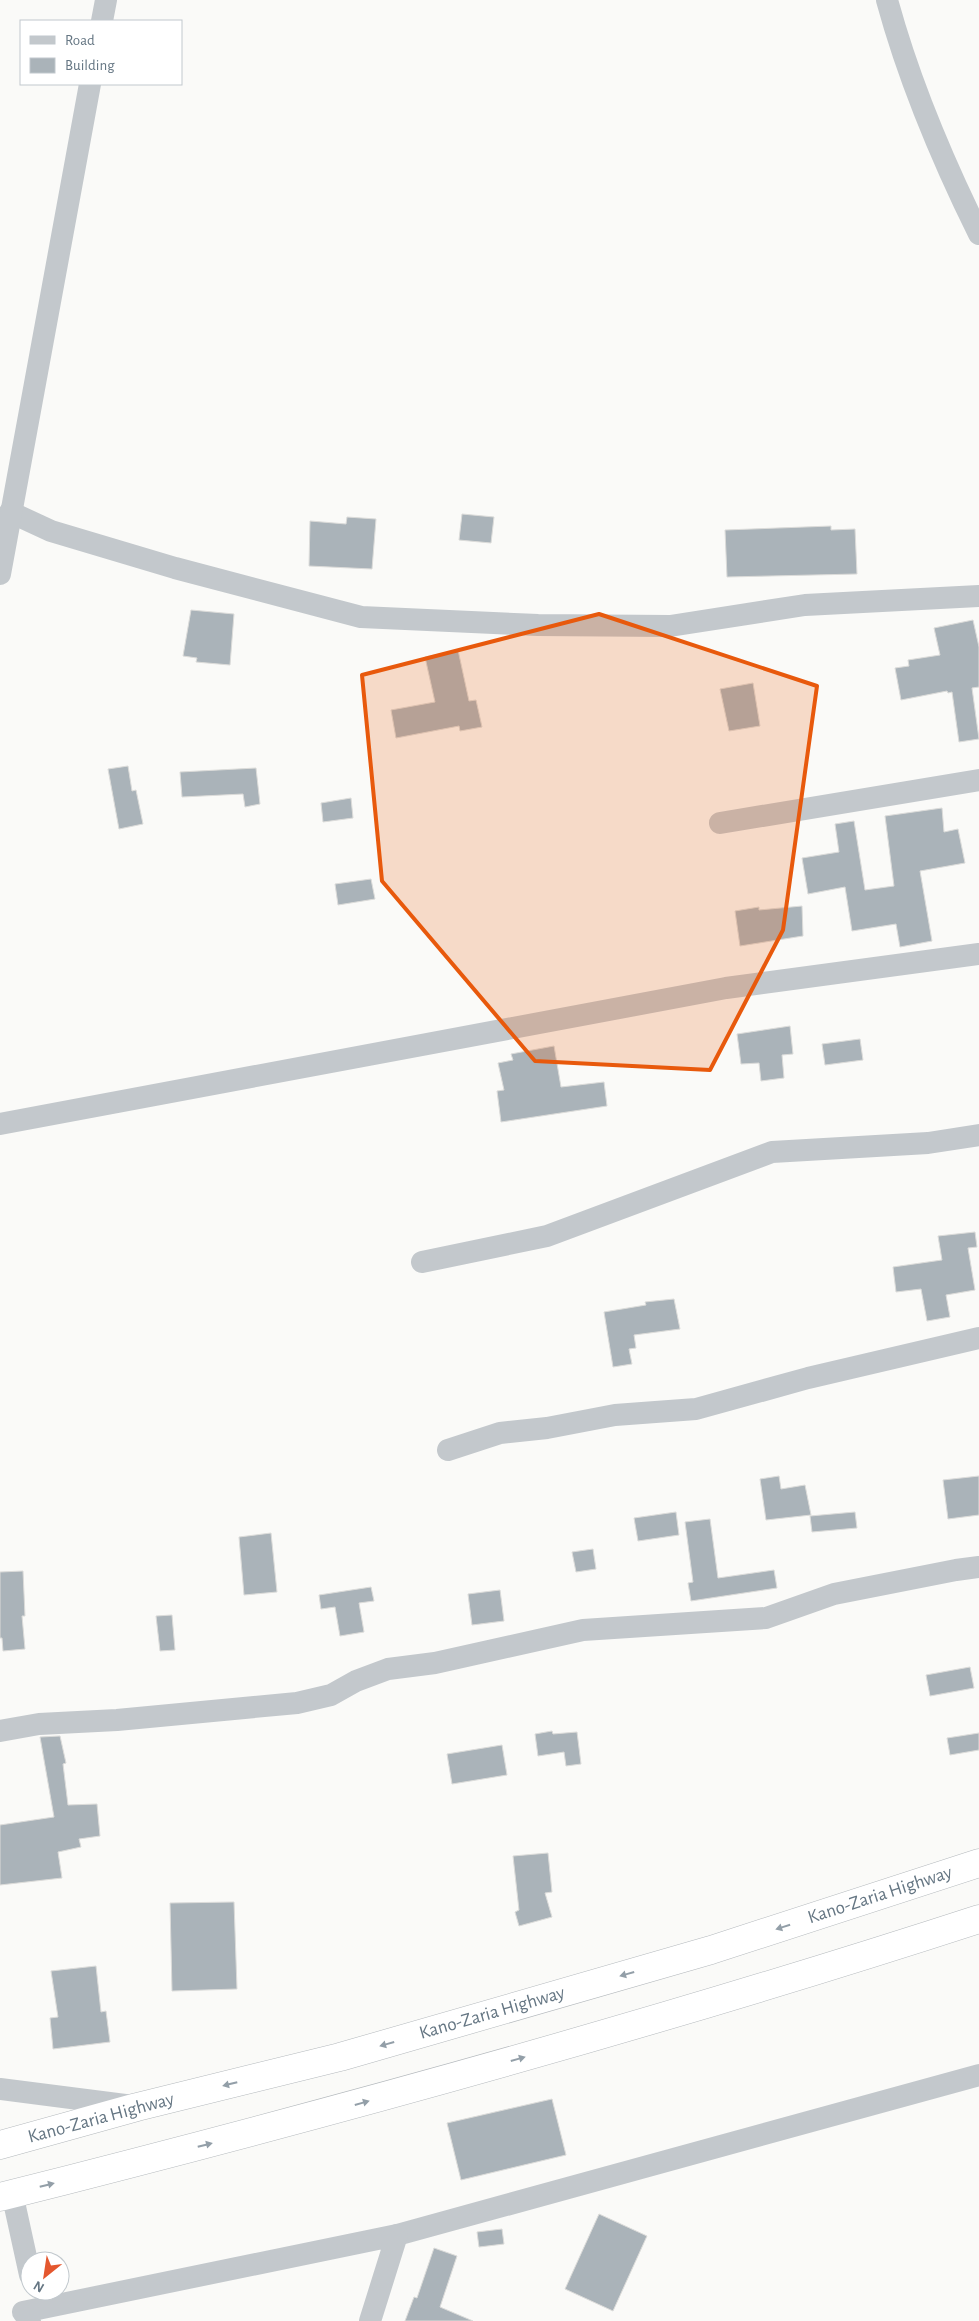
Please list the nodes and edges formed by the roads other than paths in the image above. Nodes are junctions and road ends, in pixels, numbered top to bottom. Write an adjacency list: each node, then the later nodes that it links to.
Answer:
1 (106, 0): 3 (street)
2 (886, 0): 5 (street)
3 (102, 20)
4 (90, 85): 6 (street)
5 (979, 234)
6 (10, 512): 7 (street); 8 (street)
7 (0, 565)
8 (979, 596)
9 (979, 780): 10 (street)
10 (720, 822)
11 (979, 954): 12 (street)
12 (0, 1124)
13 (979, 1135): 14 (street)
14 (422, 1262)
15 (979, 1338): 16 (street)
16 (448, 1450)
17 (979, 1568): 18 (street)
18 (0, 1731)
19 (979, 1863): 23 (highway, Kano-Zaria Highway, one-way to 23)
20 (979, 1919): 25 (highway, one-way to 20)
21 (979, 2075): 26 (street)
22 (0, 2089): 23 (street)
23 (136, 2107): 24 (highway, Kano-Zaria Highway)
24 (0, 2145)
25 (6, 2195): 27 (street)
26 (397, 2235): 29 (street); 30 (street)
27 (23, 2251)
28 (32, 2301): 29 (street)
29 (24, 2318)
30 (370, 2321)

